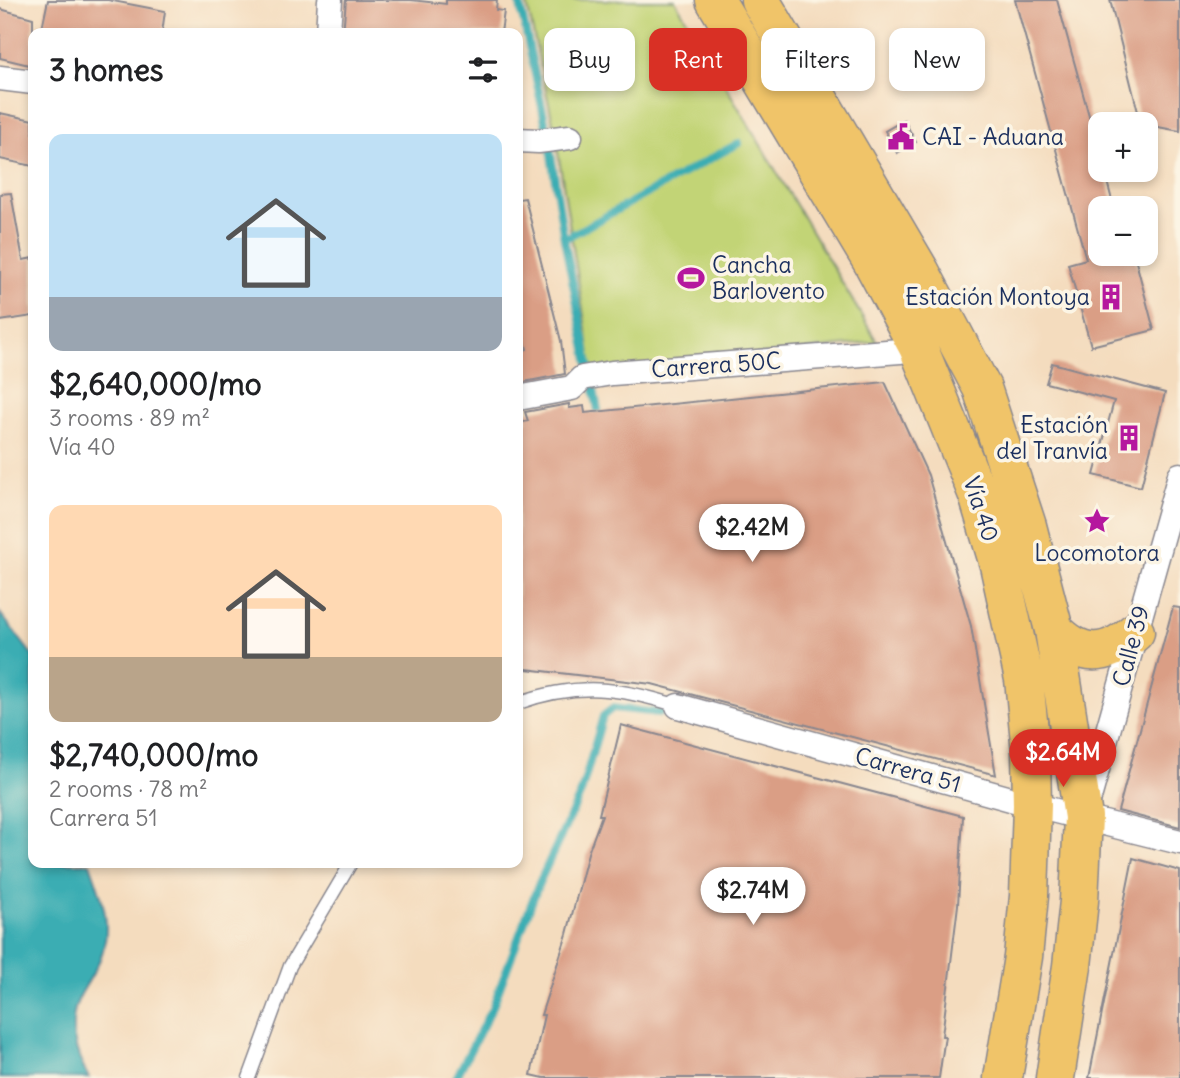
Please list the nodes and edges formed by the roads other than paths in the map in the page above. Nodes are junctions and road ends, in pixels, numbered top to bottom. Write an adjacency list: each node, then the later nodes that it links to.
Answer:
1 (330, 0): 4 (street)
2 (715, 0): 9 (highway, Vía 40)
3 (761, 0): 12 (highway, Vía 40)
4 (328, 28)
5 (0, 78): 6 (street)
6 (28, 81)
7 (570, 137): 8 (street)
8 (529, 141)
9 (918, 347): 10 (street, Carrera 50C); 16 (highway, Vía 40)
10 (523, 397)
11 (1180, 475): 13 (street, Calle 39)
12 (1054, 630): 13 (highway); 17 (highway, Vía 40)
13 (1135, 632): 17 (street, Calle 39)
14 (523, 701): 15 (lane)
15 (678, 706): 16 (street, Carrera 51)
16 (1032, 805): 17 (street, Carrera 51); 21 (highway, Vía 40)
17 (1083, 817): 18 (street, Carrera 51); 22 (highway, Vía 40)
18 (1180, 842)
19 (348, 868): 20 (lane)
20 (248, 1078)
21 (1003, 1078)
22 (1055, 1078)

